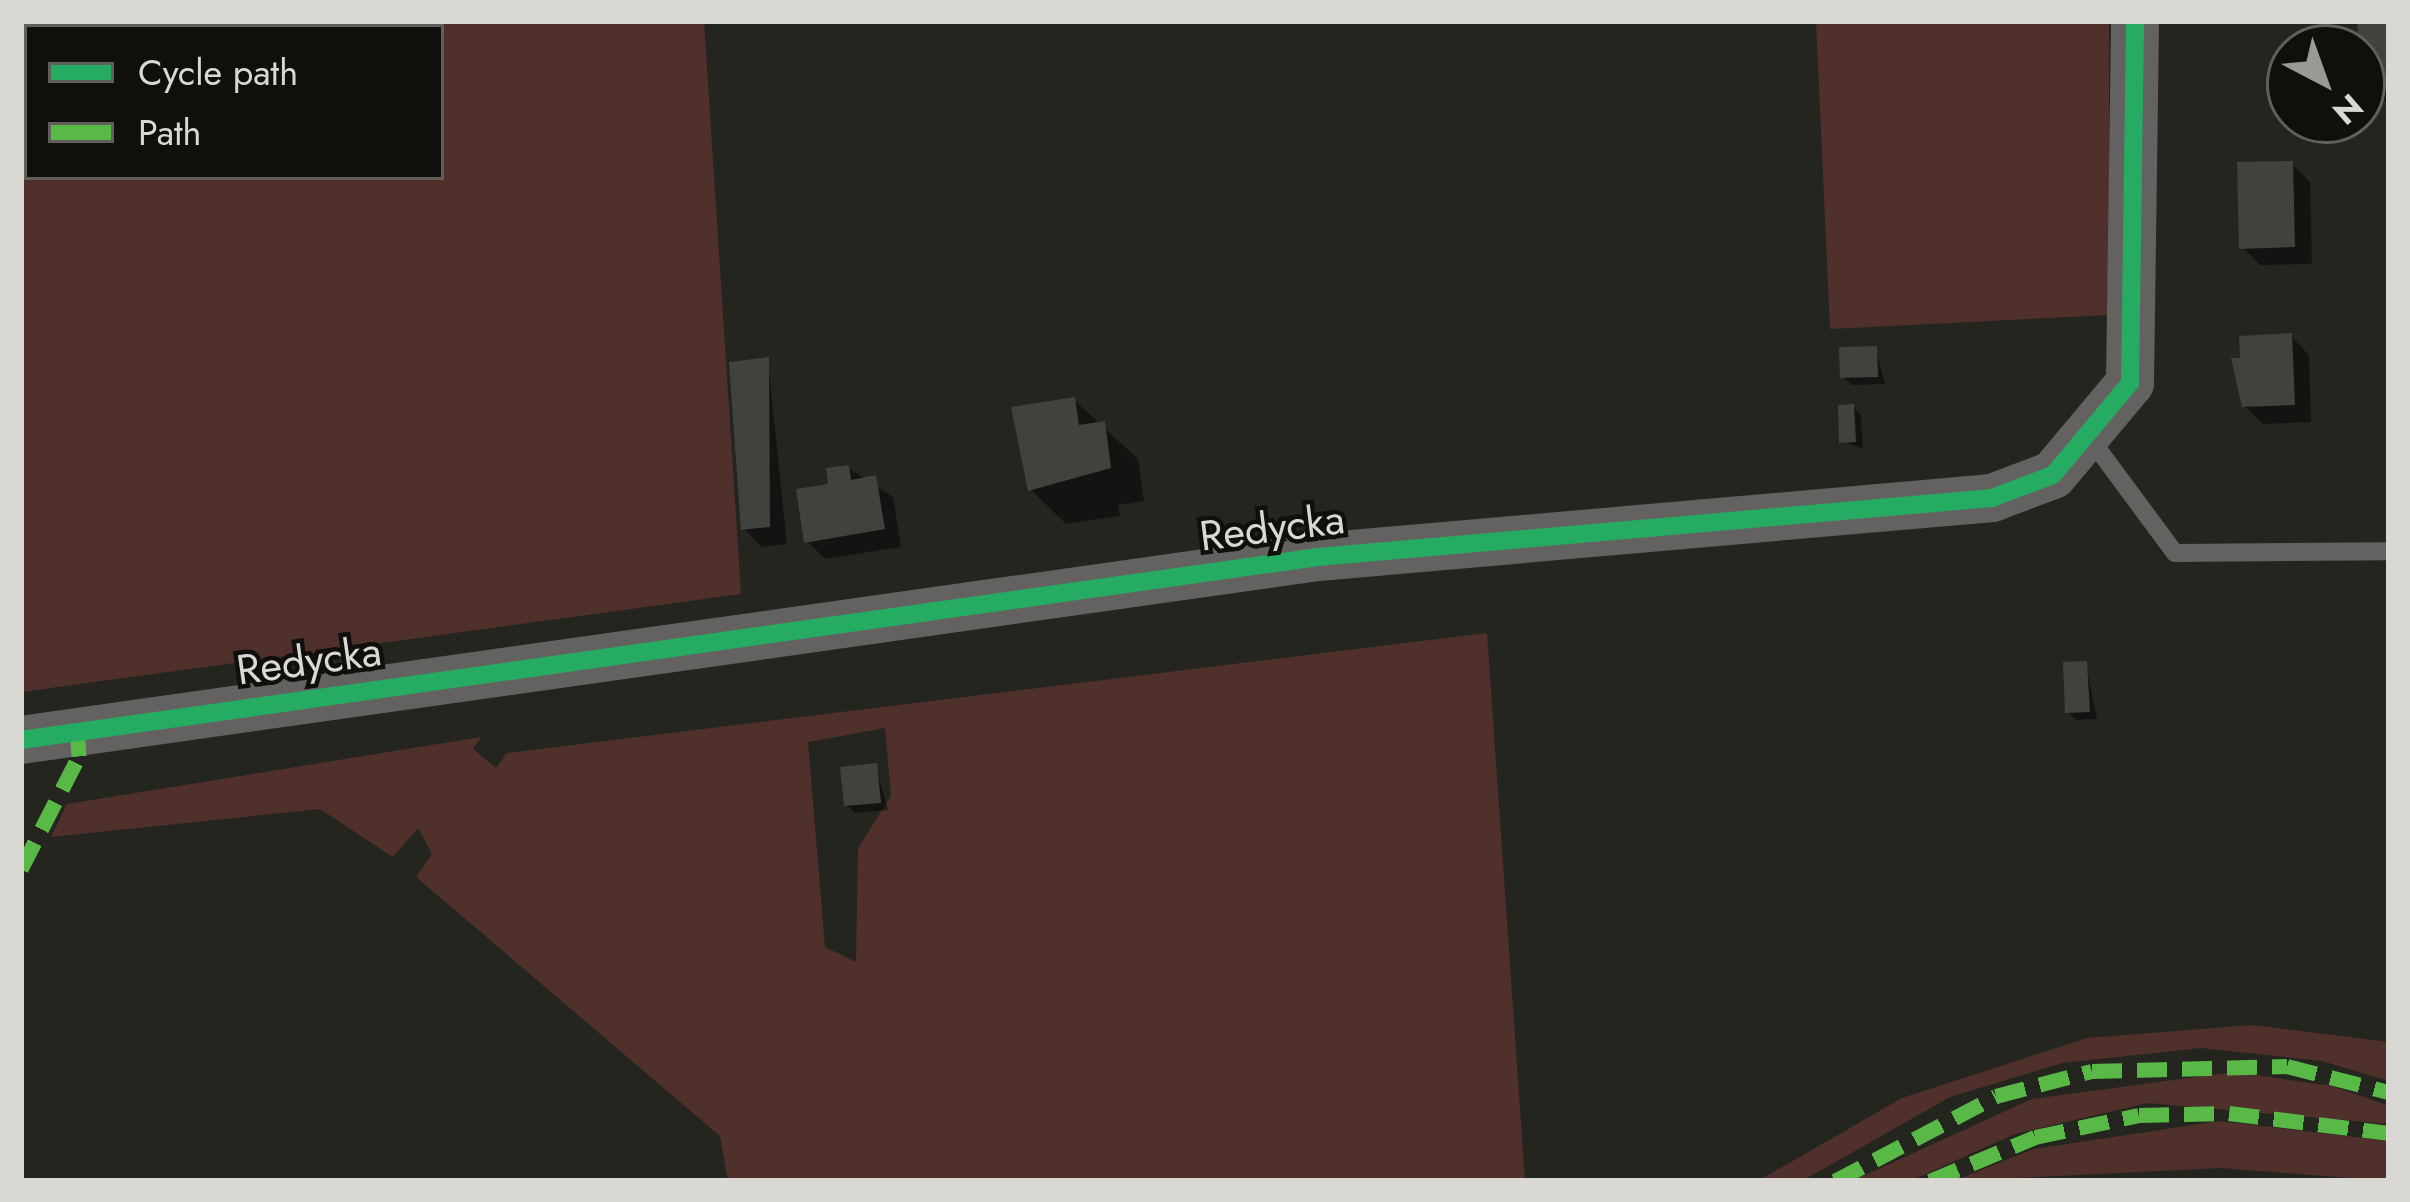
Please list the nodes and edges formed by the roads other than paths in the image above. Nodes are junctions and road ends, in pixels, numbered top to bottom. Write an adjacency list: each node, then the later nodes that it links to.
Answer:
1 (2135, 21): 2 (street, Redycka)
2 (2092, 440): 3 (lane); 4 (street, Redycka)
3 (2389, 551)
4 (21, 740)

